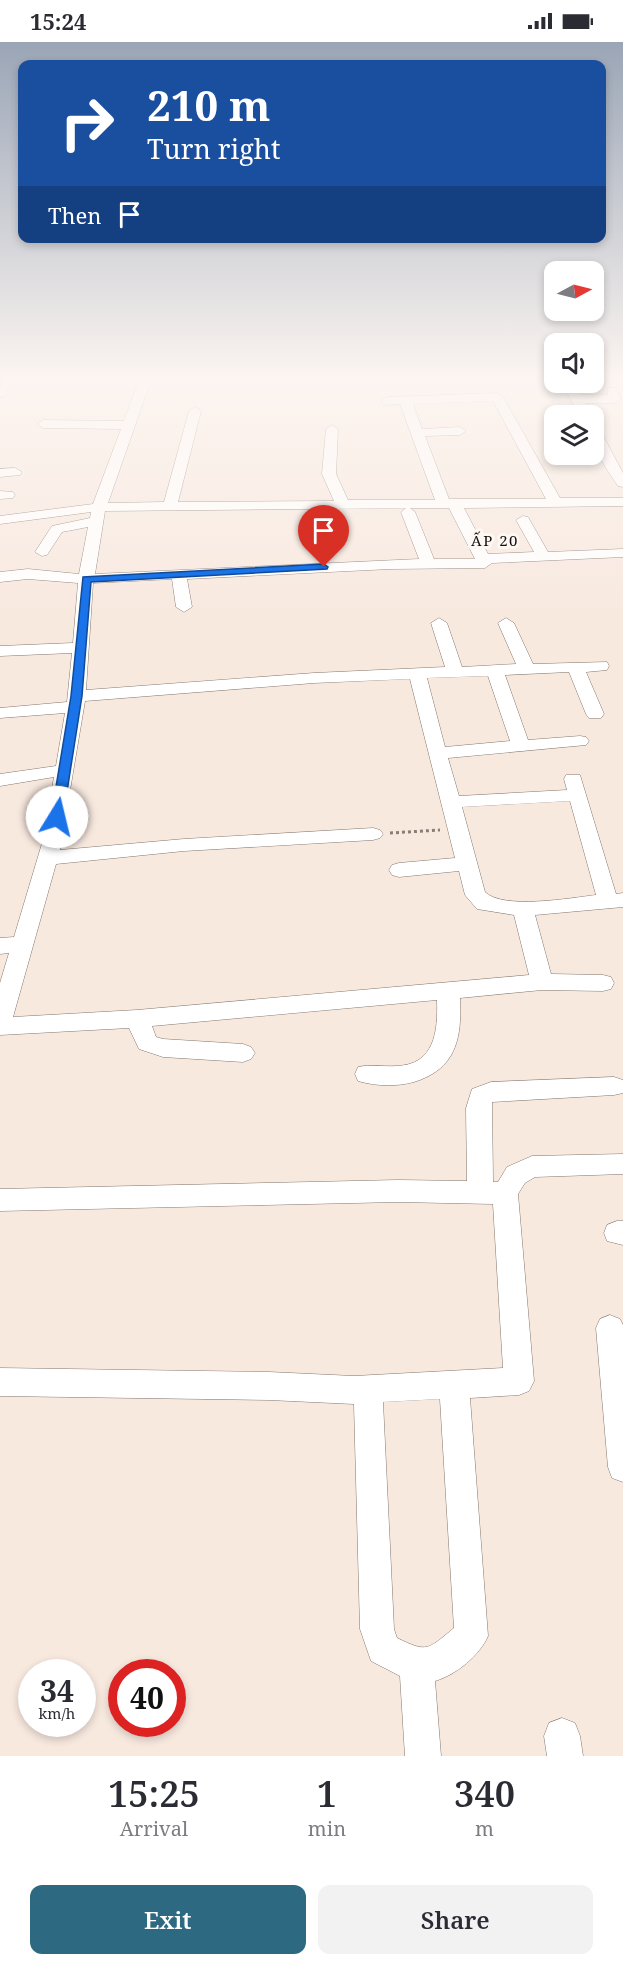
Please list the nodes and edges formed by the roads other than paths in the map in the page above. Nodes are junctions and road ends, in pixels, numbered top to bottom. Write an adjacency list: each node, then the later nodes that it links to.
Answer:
1 (117, 460): 17 (street)
2 (182, 460): 15 (street)
3 (329, 460): 14 (street)
4 (428, 460): 12 (street)
5 (533, 460): 10 (street)
6 (608, 460): 9 (street)
7 (15, 472): 8 (street)
8 (0, 473)
9 (623, 483)
10 (555, 502): 11 (street); 12 (street)
11 (623, 502)
12 (448, 503): 14 (street); 24 (street)
13 (322, 504): 14 (street); 15 (street); 20 (street)
14 (342, 504)
15 (170, 506): 17 (street)
16 (408, 512): 25 (street)
17 (98, 514): 18 (street); 21 (street); 28 (street)
18 (0, 520)
19 (524, 520): 23 (street)
20 (331, 537)
21 (42, 552)
22 (623, 553): 23 (street)
23 (543, 556): 24 (street)
24 (483, 559): 25 (street)
25 (428, 564): 26 (street)
26 (179, 574): 28 (street); 29 (street)
27 (0, 577): 28 (street)
28 (86, 579): 32 (street)
29 (184, 607)
30 (439, 623): 38 (street)
31 (506, 623): 36 (street)
32 (82, 648): 33 (street); 40 (street)
33 (0, 651)
34 (601, 666): 35 (street)
35 (576, 668): 36 (street); 42 (street)
36 (526, 670): 37 (street)
37 (495, 671): 38 (street); 44 (street)
38 (455, 672): 39 (street)
39 (417, 674): 40 (street); 45 (street)
40 (76, 701): 41 (street); 46 (street)
41 (0, 713)
42 (595, 714)
43 (580, 741): 44 (street)
44 (520, 746): 45 (street)
45 (436, 753): 48 (street)
46 (65, 770): 47 (street); 50 (street)
47 (0, 780)
48 (450, 802): 51 (street); 53 (street)
49 (373, 834): 50 (street)
50 (47, 858): 55 (street)
51 (466, 864): 52 (street); 54 (street)
52 (399, 870)
53 (616, 901): 54 (street)
54 (523, 909): 56 (street)
55 (11, 945): 60 (street)
56 (542, 982): 57 (street); 58 (street)
57 (603, 983)
58 (448, 991): 59 (street); 62 (street)
59 (137, 1018): 60 (street); 61 (street)
60 (0, 1024)
61 (243, 1053)
62 (367, 1074)
63 (614, 1086): 65 (street)
64 (623, 1164): 65 (street)
65 (492, 1192): 66 (street); 69 (street)
66 (0, 1200)
67 (610, 1328): 71 (street)
68 (0, 1382): 70 (street)
69 (454, 1386): 70 (street); 72 (street)
70 (368, 1390): 72 (street)
71 (623, 1467)
72 (417, 1666): 73 (street)
73 (423, 1756)

